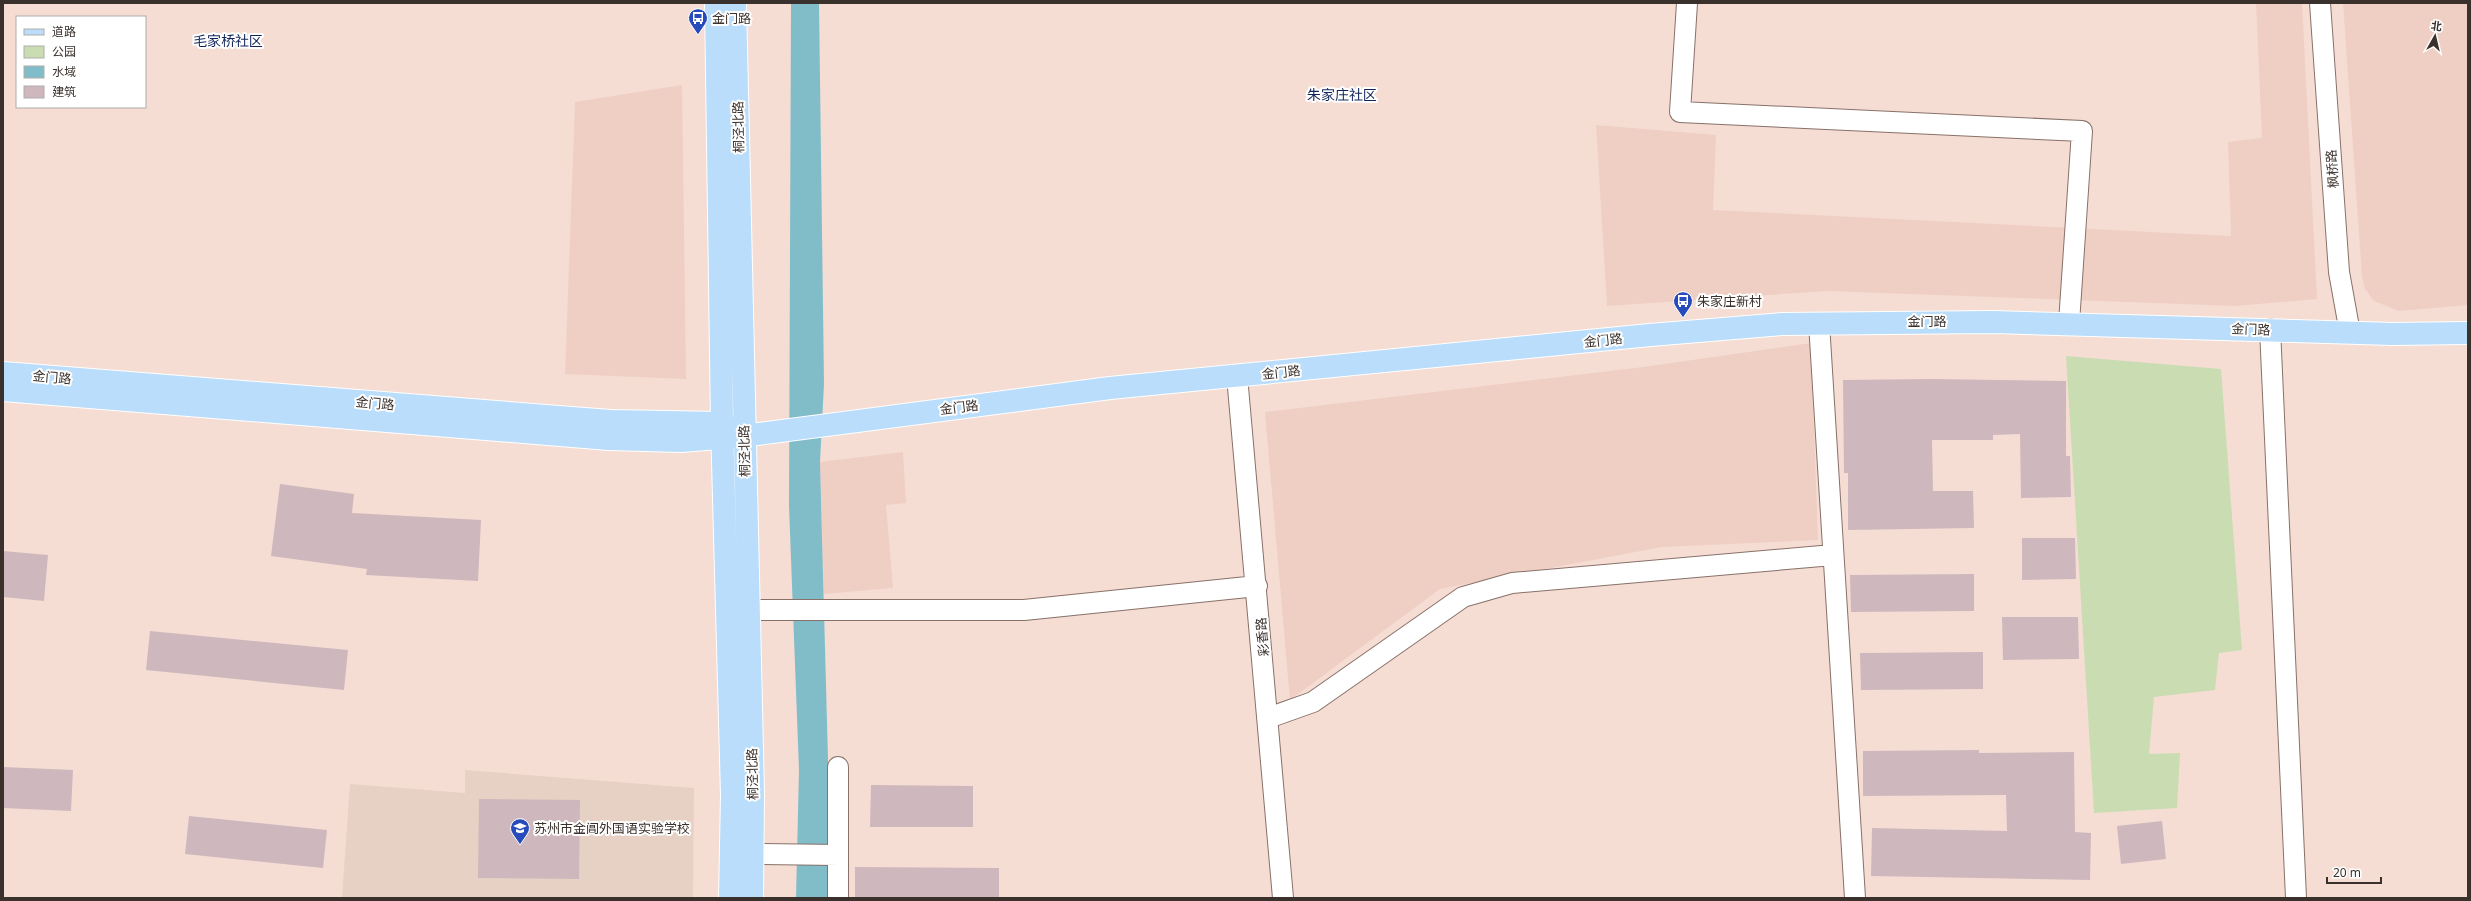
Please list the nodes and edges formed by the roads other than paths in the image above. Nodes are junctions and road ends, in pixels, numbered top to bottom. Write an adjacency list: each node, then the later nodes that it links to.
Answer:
1 (716, 3): 13 (main road, 桐泾北路)
2 (735, 3): 13 (main road, 桐泾北路)
3 (1687, 3): 6 (street)
4 (2320, 3): 8 (street, 枫桥路)
5 (1819, 323): 6 (main road, 金门路); 11 (main road, 金门路); 14 (street)
6 (2069, 323): 7 (main road, 金门路)
7 (2270, 329): 8 (main road, 金门路); 26 (street)
8 (2350, 333): 9 (main road, 金门路)
9 (2468, 333)
10 (3, 373): 13 (main road, 金门路)
11 (1237, 376): 13 (main road, 金门路); 15 (street, 彩香路)
12 (3, 390): 13 (main road, 金门路)
13 (729, 432): 16 (main road, 桐泾北路); 21 (main road, 桐泾北路)
14 (1834, 555): 17 (street); 25 (street)
15 (1257, 586): 16 (street); 17 (street, 彩香路)
16 (748, 610): 19 (main road, 桐泾北路)
17 (1268, 718): 24 (street, 彩香路)
18 (838, 767): 20 (street)
19 (753, 854): 20 (street); 22 (main road, 桐泾北路)
20 (834, 856): 23 (street)
21 (730, 898)
22 (752, 898)
23 (838, 898)
24 (1283, 898)
25 (1855, 898)
26 (2296, 898)

